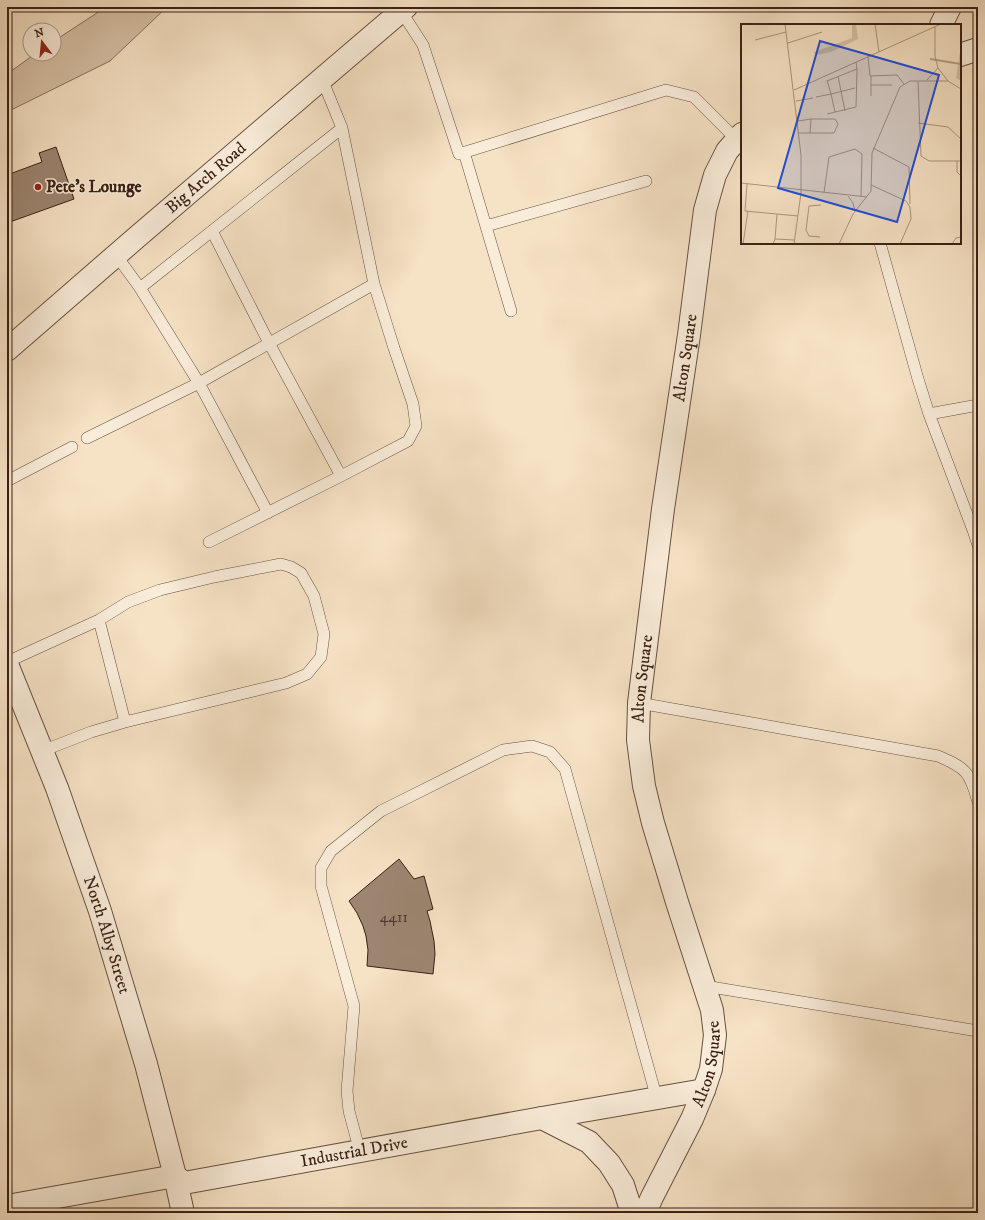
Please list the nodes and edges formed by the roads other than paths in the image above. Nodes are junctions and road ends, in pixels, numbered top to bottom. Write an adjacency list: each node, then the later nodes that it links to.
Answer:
1 (950, 7): 3 (street)
2 (404, 9): 6 (street, Big Arch Road); 9 (lane)
3 (942, 24)
4 (978, 50): 5 (street)
5 (961, 55)
6 (322, 79): 7 (lane); 14 (street, Big Arch Road)
7 (342, 128): 12 (lane); 15 (lane)
8 (739, 137): 9 (lane); 32 (street, Alton Square)
9 (464, 152): 11 (lane)
10 (646, 181): 11 (lane)
11 (486, 226): 17 (lane)
12 (212, 231): 16 (lane); 18 (lane)
13 (880, 244): 22 (lane)
14 (116, 255): 16 (lane); 19 (street, Big Arch Road)
15 (374, 284): 18 (lane); 25 (lane)
16 (140, 288): 20 (lane)
17 (511, 311)
18 (269, 343): 20 (lane); 25 (lane)
19 (7, 350)
20 (199, 383): 23 (lane); 27 (lane)
21 (978, 405): 22 (lane)
22 (929, 414): 29 (lane)
23 (87, 438)
24 (72, 447): 26 (lane)
25 (341, 476): 27 (lane)
26 (7, 481)
27 (268, 513): 28 (lane)
28 (209, 542)
29 (978, 545)
30 (99, 620): 31 (lane); 33 (lane); 33 (lane)
31 (7, 663): 34 (street, North Alby Street)
32 (639, 704): 35 (lane); 36 (street, Alton Square)
33 (125, 722): 34 (lane)
34 (42, 751): 42 (street, North Alby Street)
35 (978, 802)
36 (705, 986): 37 (lane); 38 (street, Alton Square)
37 (978, 1031)
38 (704, 1090): 39 (street, Industrial Drive); 46 (street, Alton Square)
39 (657, 1099): 40 (street, Industrial Drive); 41 (lane)
40 (542, 1118): 41 (street, Industrial Drive); 45 (street)
41 (360, 1152): 42 (street, Industrial Drive)
42 (175, 1176): 43 (street, Industrial Drive); 44 (street, North Alby Street)
43 (7, 1206)
44 (183, 1213)
45 (632, 1213)
46 (644, 1213)

